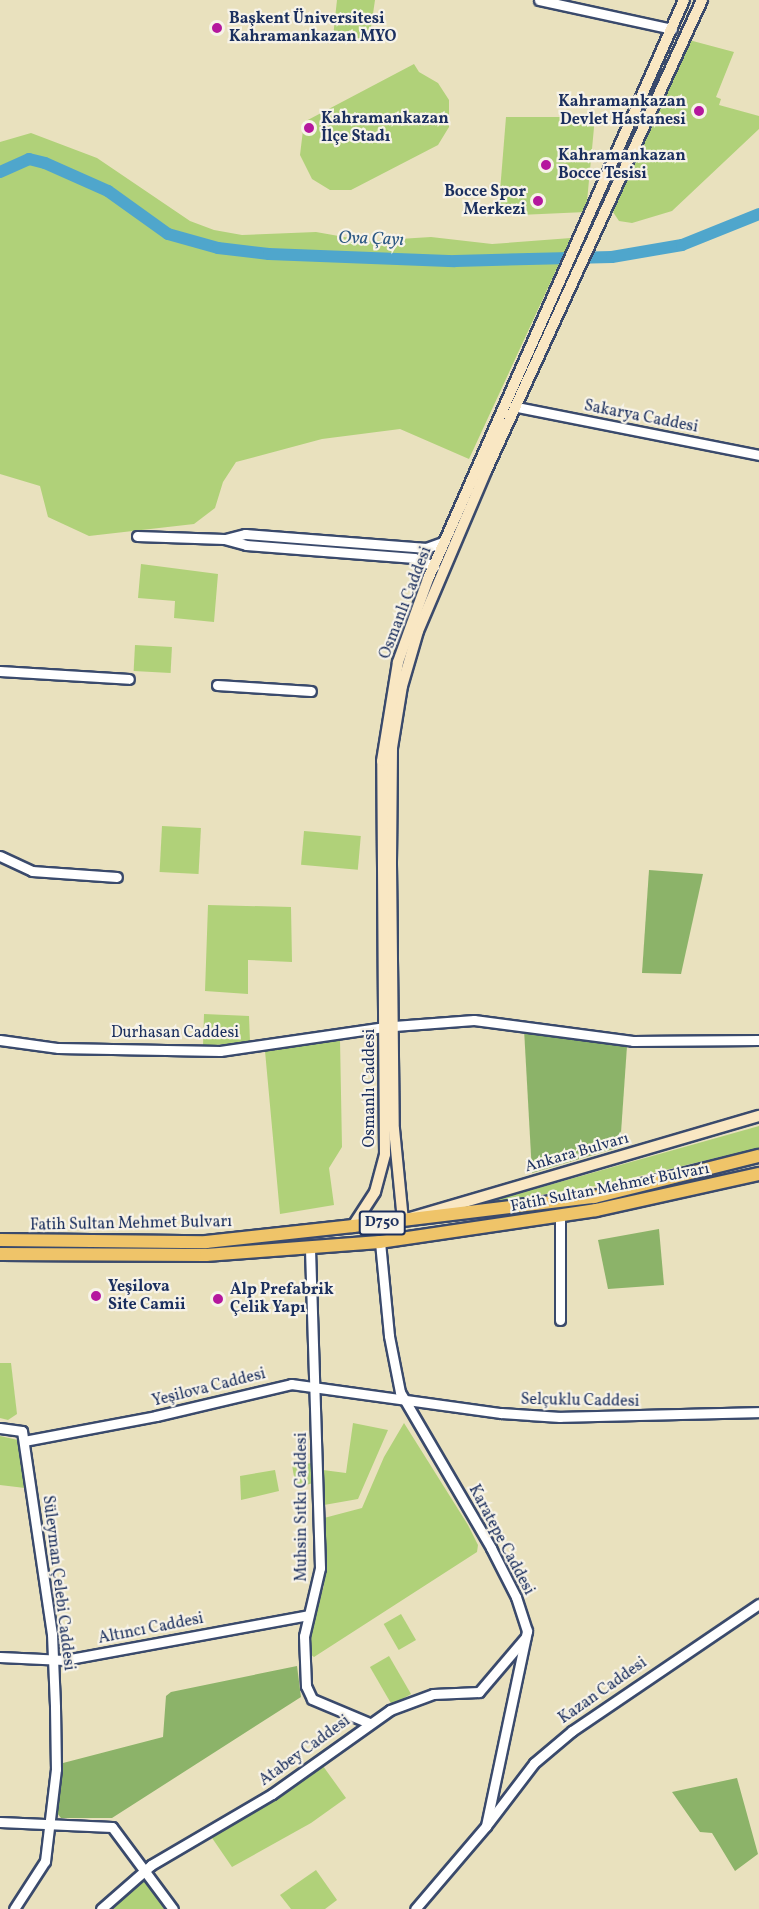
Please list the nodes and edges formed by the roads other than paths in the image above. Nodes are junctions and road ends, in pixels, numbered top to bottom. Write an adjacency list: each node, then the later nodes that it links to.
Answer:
1 (539, 0): 4 (street)
2 (684, 0): 5 (main road, Osmanlı Caddesi)
3 (702, 0): 6 (main road, Osmanlı Caddesi)
4 (575, 4): 5 (street)
5 (672, 29): 6 (main road); 11 (main road, Osmanlı Caddesi)
6 (686, 35): 7 (main road, Osmanlı Caddesi)
7 (517, 407): 8 (street, Sakarya Caddesi); 19 (main road, Osmanlı Caddesi)
8 (759, 455)
9 (137, 537): 10 (street)
10 (224, 539): 11 (street); 12 (street)
11 (445, 541): 12 (main road, Osmanlı Caddesi)
12 (434, 566): 19 (main road, Osmanlı Caddesi)
13 (0, 671): 14 (street)
14 (129, 680)
15 (217, 686): 16 (street)
16 (311, 692)
17 (0, 856): 18 (street)
18 (117, 877)
19 (389, 1027): 20 (street, Durhasan Caddesi); 21 (street, Durhasan Caddesi); 26 (main road, Osmanlı Caddesi); 27 (main road, Osmanlı Caddesi)
20 (0, 1040)
21 (759, 1040)
22 (759, 1116): 26 (main road, Ankara Bulvarı)
23 (759, 1156): 26 (highway, Fatih Sultan Mehmet Bulvarı / D750)
24 (759, 1174): 25 (highway, Fatih Sultan Mehmet Bulvarı / D750)
25 (560, 1216): 29 (highway, Fatih Sultan Mehmet Bulvarı / D750); 32 (street)
26 (404, 1220): 27 (highway, Fatih Sultan Mehmet Bulvarı / D750)
27 (354, 1226): 28 (highway, Fatih Sultan Mehmet Bulvarı / D750)
28 (0, 1240)
29 (380, 1242): 30 (highway, Fatih Sultan Mehmet Bulvarı / D750); 34 (street, Karatepe Caddesi)
30 (310, 1249): 31 (highway, Fatih Sultan Mehmet Bulvarı / D750); 33 (street, Muhsin Sıtkı Caddesi)
31 (0, 1254)
32 (560, 1320)
33 (316, 1385): 34 (street, Yeşilova Caddesi); 37 (street, Yeşilova Caddesi); 39 (street, Muhsin Sıtkı Caddesi)
34 (402, 1397): 35 (street, Selçuklu Caddesi); 40 (street, Karatepe Caddesi)
35 (759, 1412)
36 (0, 1428): 37 (street, Yeşilova Caddesi)
37 (23, 1436): 42 (street, Süleyman Çelebi Caddesi)
38 (759, 1604): 46 (street, Kazan Caddesi)
39 (308, 1615): 42 (street, Altıncı Caddesi); 43 (street, Muhsin Sıtkı Caddesi)
40 (527, 1636): 43 (street, Atabey Caddesi); 46 (street, Karatepe Caddesi)
41 (0, 1657): 42 (street, Altıncı Caddesi)
42 (54, 1661): 45 (street, Süleyman Çelebi Caddesi)
43 (369, 1723): 47 (street, Atabey Caddesi)
44 (0, 1822): 45 (street)
45 (51, 1824): 47 (street); 48 (street, Süleyman Çelebi Caddesi)
46 (486, 1826): 51 (street, Karatepe Caddesi)
47 (146, 1870): 49 (street, Atabey Caddesi); 50 (street)
48 (14, 1909)
49 (101, 1909)
50 (174, 1909)
51 (415, 1909)

